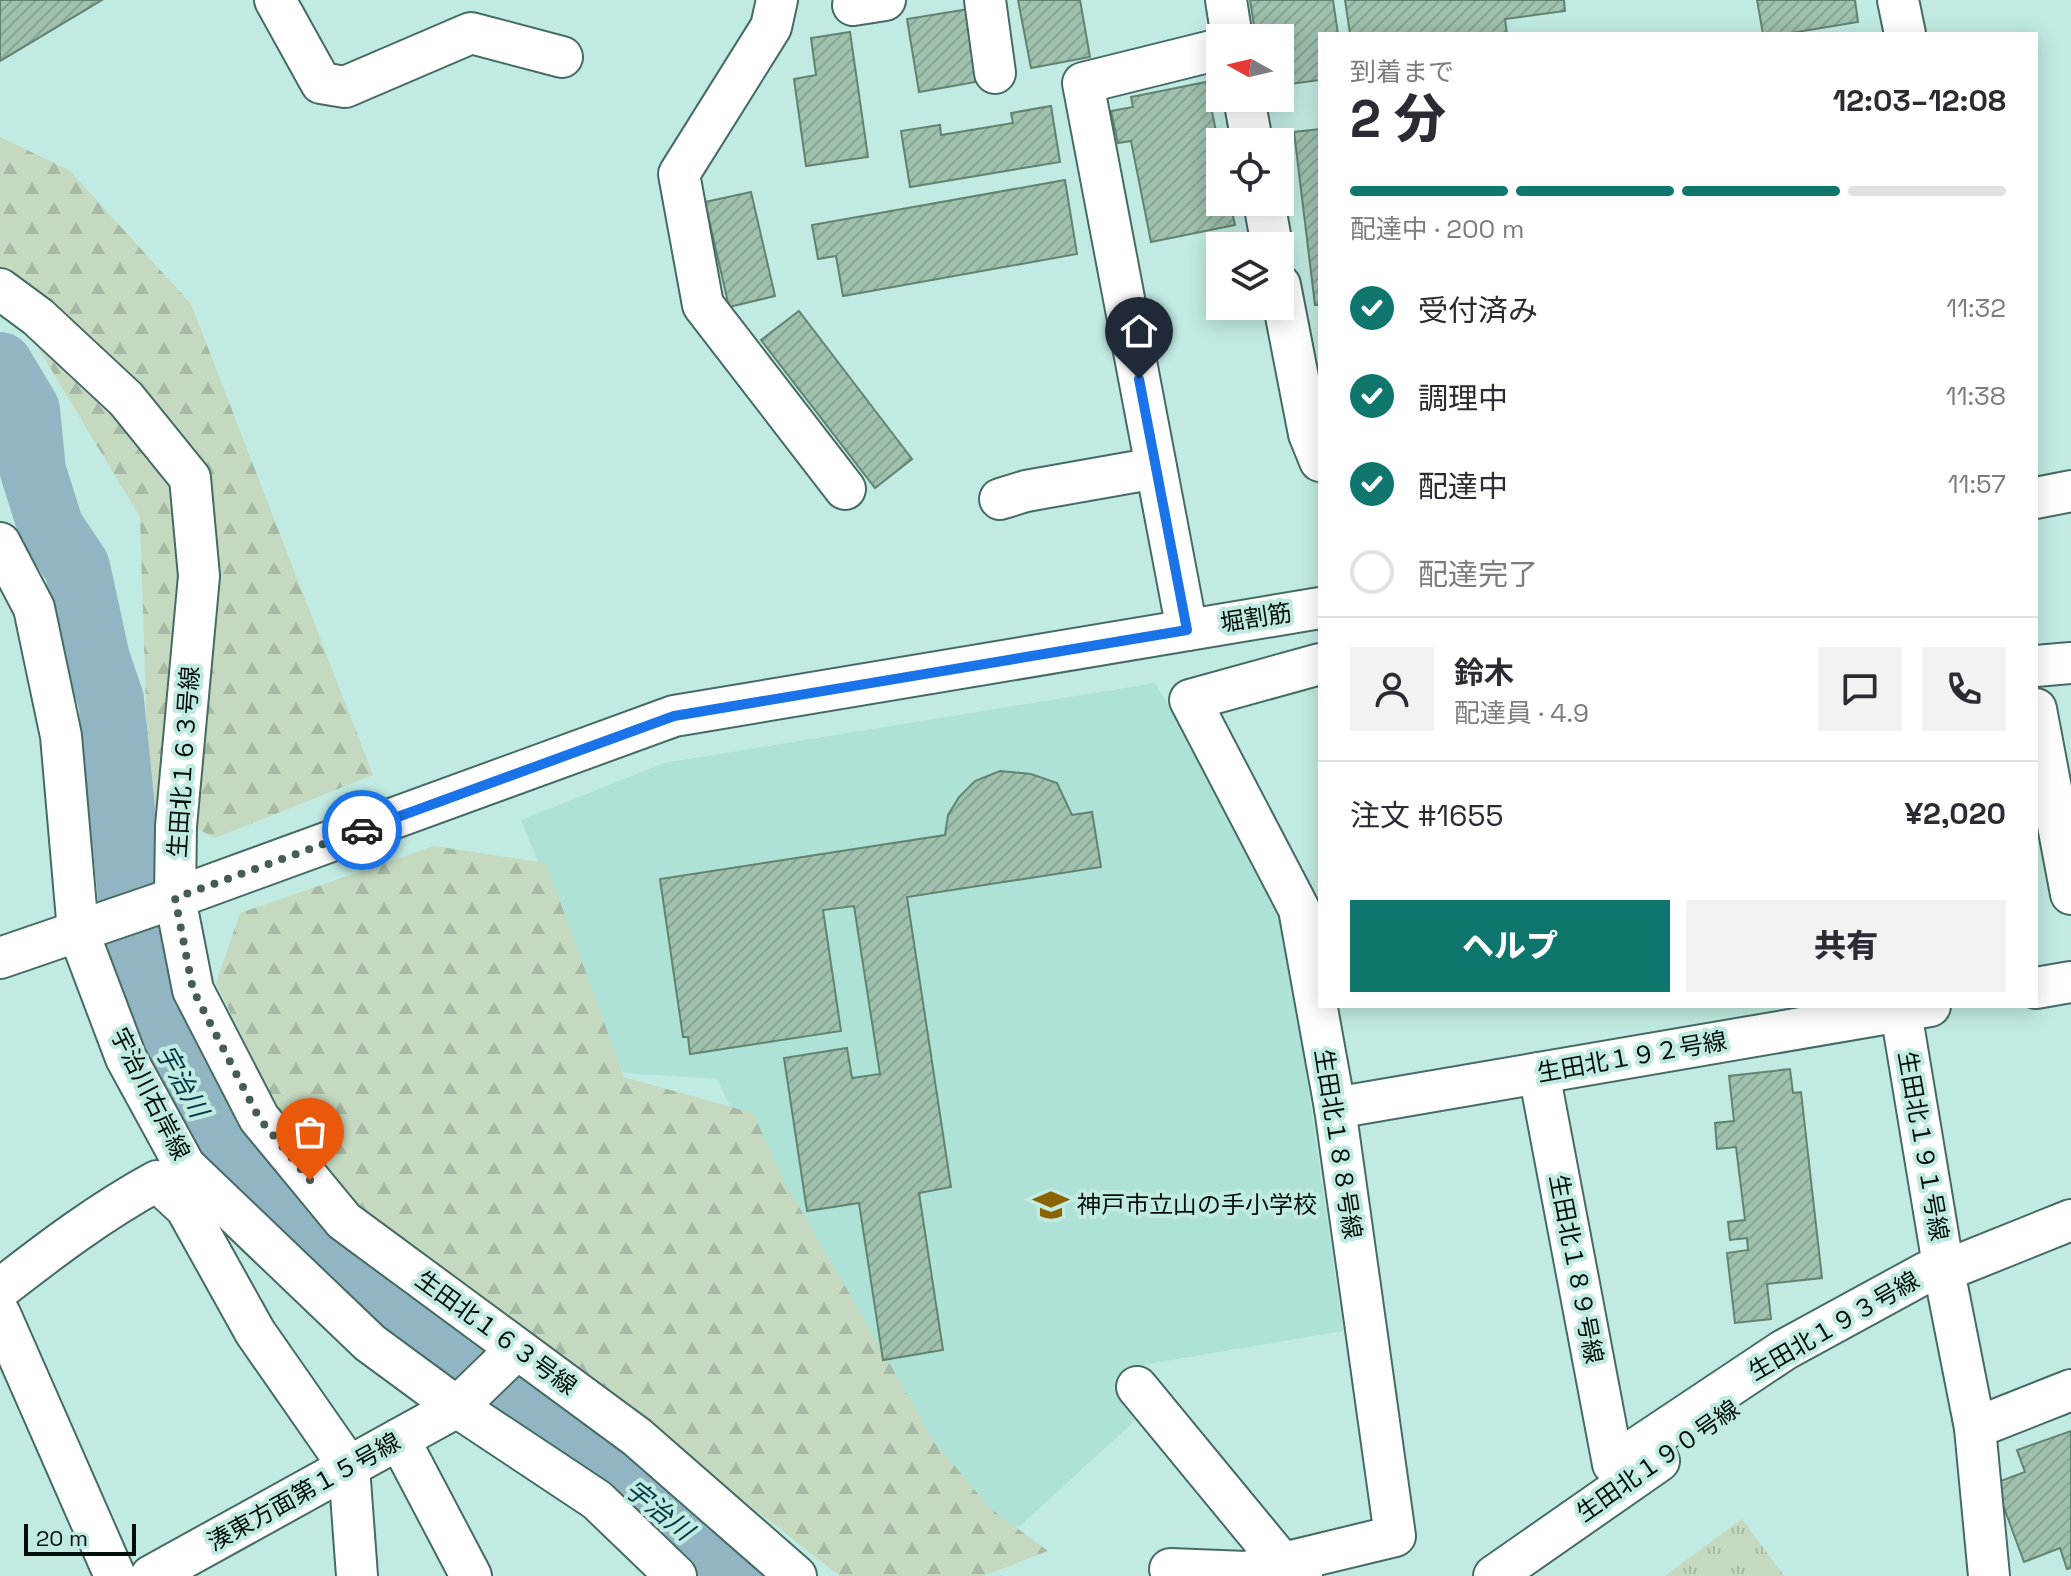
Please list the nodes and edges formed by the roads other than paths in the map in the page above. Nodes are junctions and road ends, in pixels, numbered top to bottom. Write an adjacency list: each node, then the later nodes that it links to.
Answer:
1 (275, 0): 9 (street)
2 (985, 0): 10 (street)
3 (1226, 0): 6 (street)
4 (1898, 0): 7 (street)
5 (774, 14): 15 (street)
6 (1230, 24)
7 (1905, 32)
8 (1206, 52): 14 (street)
9 (562, 57)
10 (995, 73)
11 (0, 289): 27 (street, 生田北１６３号線)
12 (1287, 320): 13 (street)
13 (1318, 456)
14 (1156, 468): 18 (street); 21 (street)
15 (845, 489)
16 (2071, 491): 17 (street)
17 (2038, 498)
18 (1000, 499)
19 (0, 543): 28 (street, 宇治川右岸線)
20 (1318, 608): 21 (street, 堀割筋)
21 (1187, 630): 27 (street, 堀割筋)
22 (2071, 663): 24 (street)
23 (1318, 665): 34 (street, 生田北１８８号線)
24 (2038, 666)
25 (2038, 720): 26 (street)
26 (2071, 894)
27 (175, 898): 28 (street, 堀割筋); 40 (street, 生田北１６３号線)
28 (78, 931): 29 (street); 35 (street, 宇治川右岸線)
29 (0, 958)
30 (2071, 982): 31 (street)
31 (2038, 988)
32 (1910, 1008): 33 (street, 生田北１９２号線); 37 (street, 生田北１９１号線)
33 (1539, 1073): 34 (street, 生田北１９２号線); 46 (street, 生田北１８９号線)
34 (1335, 1108): 48 (street, 生田北１８８号線)
35 (199, 1200): 38 (street); 43 (street, 宇治川右岸線); 47 (street)
36 (2071, 1220): 37 (street, 生田北１９３号線)
37 (1944, 1271): 44 (street, 生田北１９１号線); 46 (street, 生田北１９３号線); 56 (street, 生田北１９０号線)
38 (0, 1289)
39 (0, 1314): 49 (street)
40 (516, 1350): 43 (street, 湊東方面第１５号線); 54 (street, 生田北１６３号線)
41 (1137, 1387): 48 (street)
42 (2071, 1390): 44 (street)
43 (458, 1406): 45 (street, 湊東方面第１５号線); 53 (street, 宇治川右岸線)
44 (1975, 1428): 57 (street, 生田北１９１号線)
45 (399, 1439): 47 (street, 湊東方面第１５号線); 52 (street)
46 (1613, 1464)
47 (349, 1467): 50 (street, 湊東方面第１５号線); 51 (street)
48 (1294, 1570): 55 (street)
49 (115, 1576)
50 (151, 1576)
51 (357, 1576)
52 (471, 1576)
53 (676, 1576)
54 (796, 1576)
55 (1174, 1576)
56 (1494, 1576)
57 (1989, 1576)

